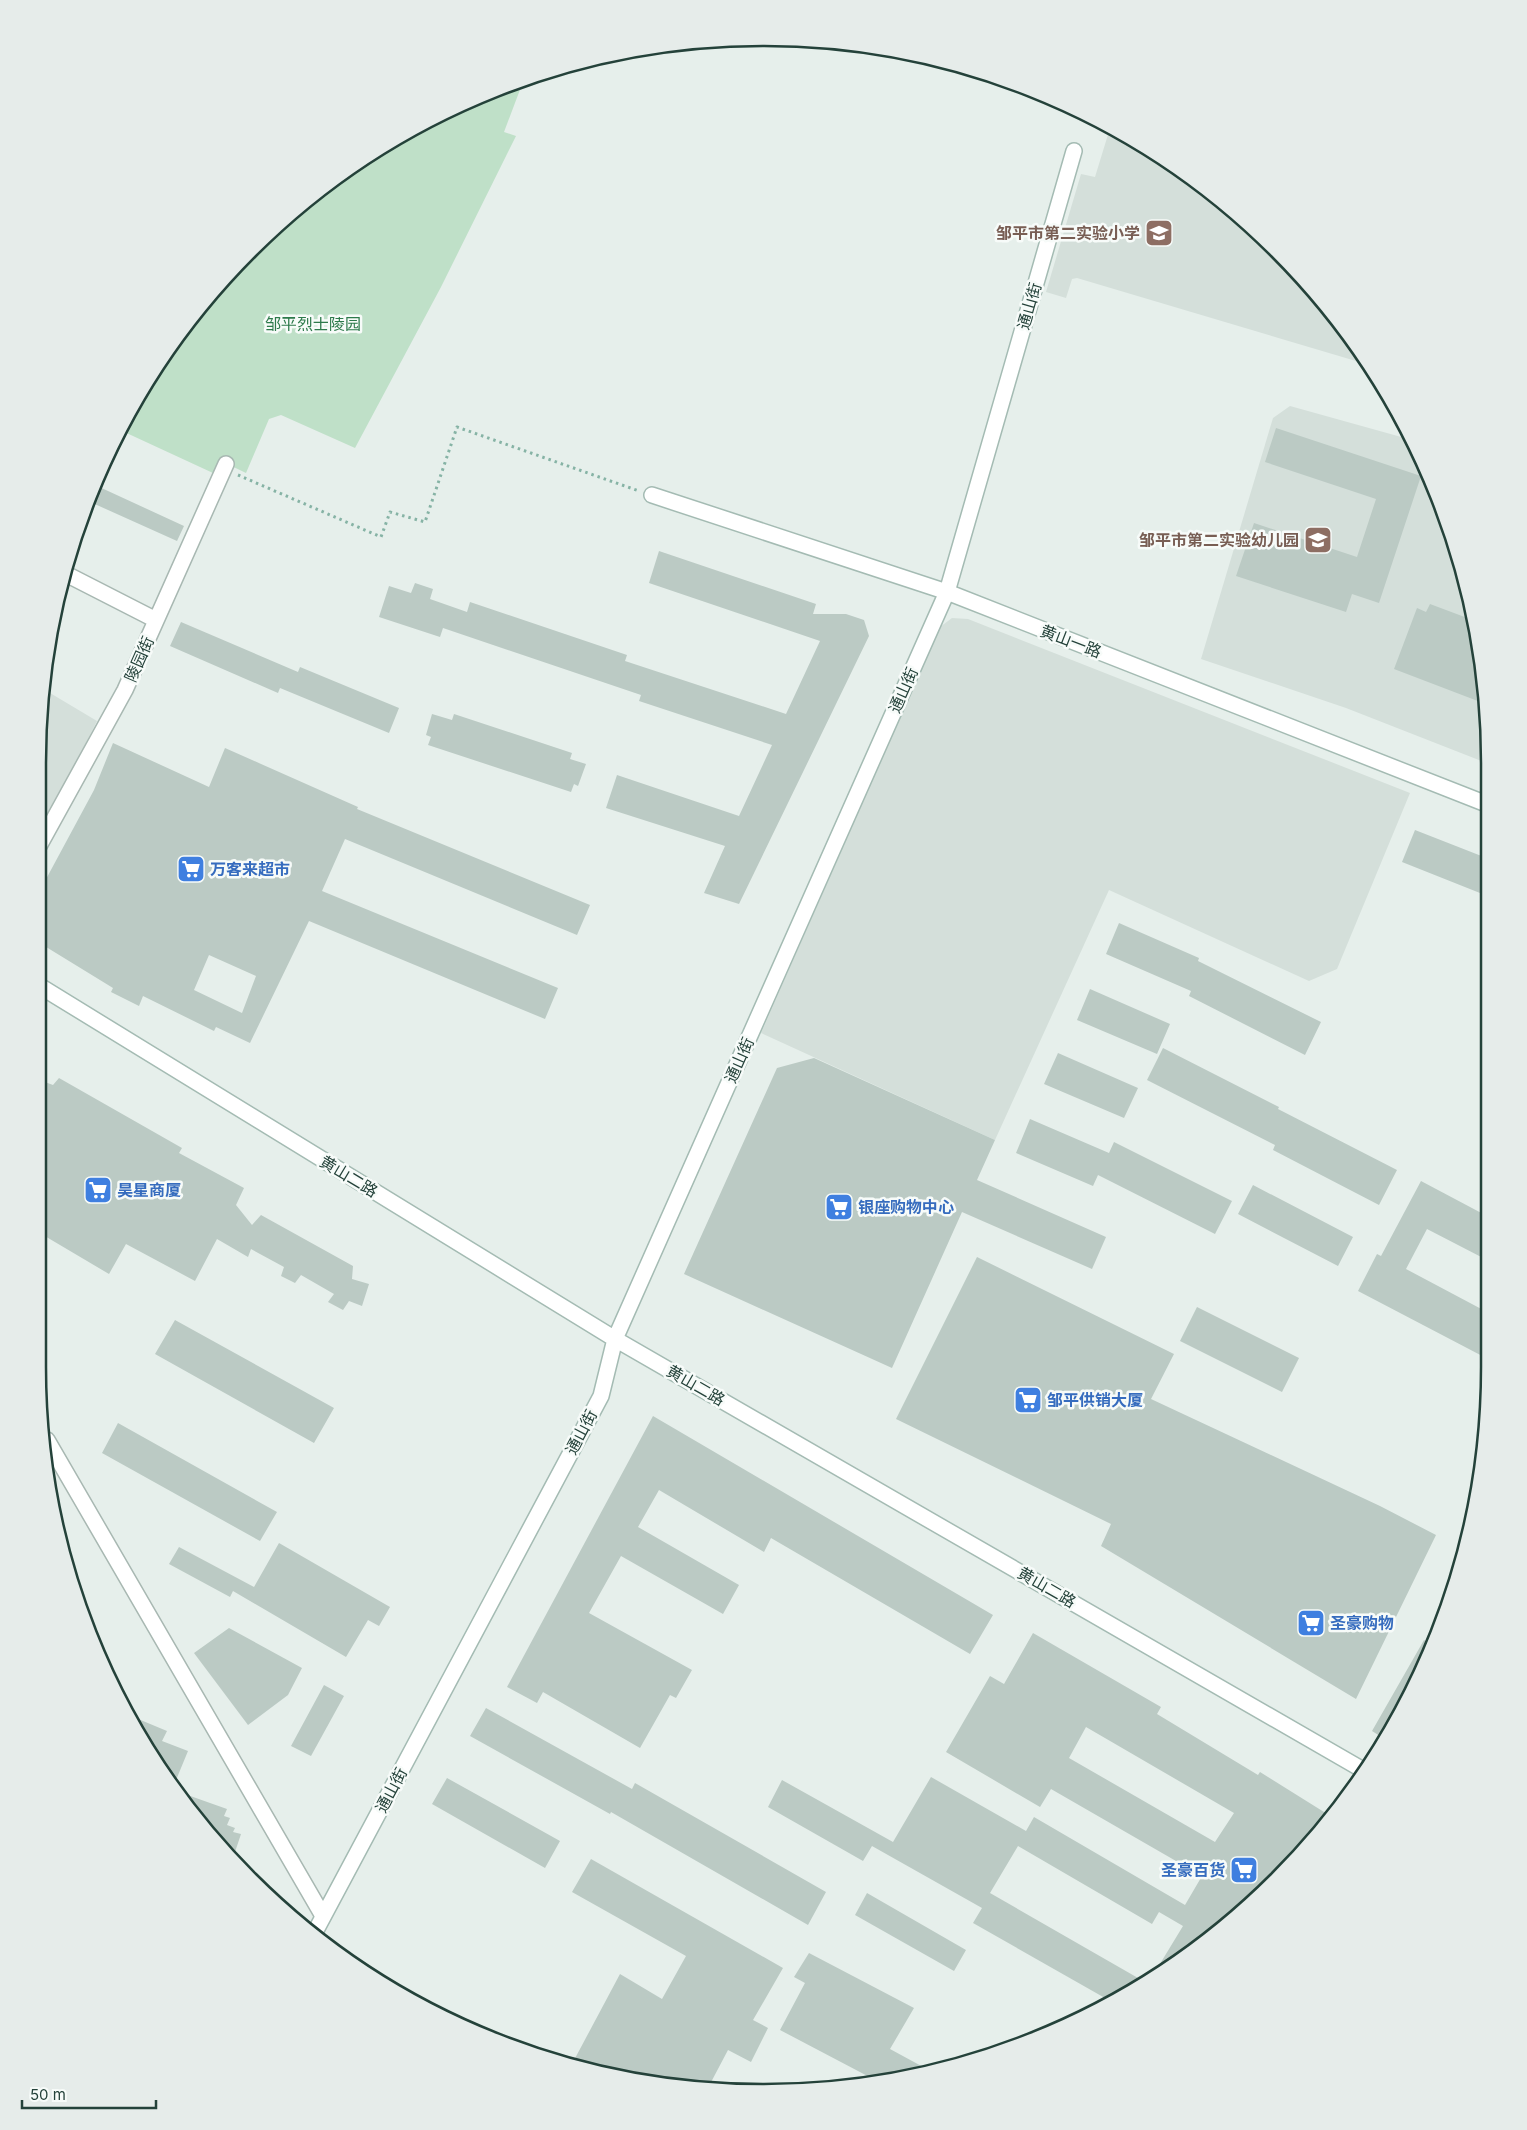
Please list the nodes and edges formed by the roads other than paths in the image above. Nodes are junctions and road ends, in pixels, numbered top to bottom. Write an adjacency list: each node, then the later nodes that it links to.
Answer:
1 (1074, 151): 5 (street, 通山街)
2 (225, 466): 6 (street, 陵园街)
3 (652, 495): 5 (street, 黄山一路)
4 (71, 577): 6 (street)
5 (947, 592): 7 (street, 黄山一路); 10 (street, 通山街)
6 (156, 620): 8 (street, 陵园街)
7 (1481, 802)
8 (46, 833)
9 (46, 990): 10 (street, 黄山二路)
10 (615, 1339): 12 (street, 黄山二路); 13 (street, 通山街)
11 (51, 1447): 13 (street)
12 (1359, 1767)
13 (323, 1916): 14 (street, 通山街)
14 (317, 1927)

